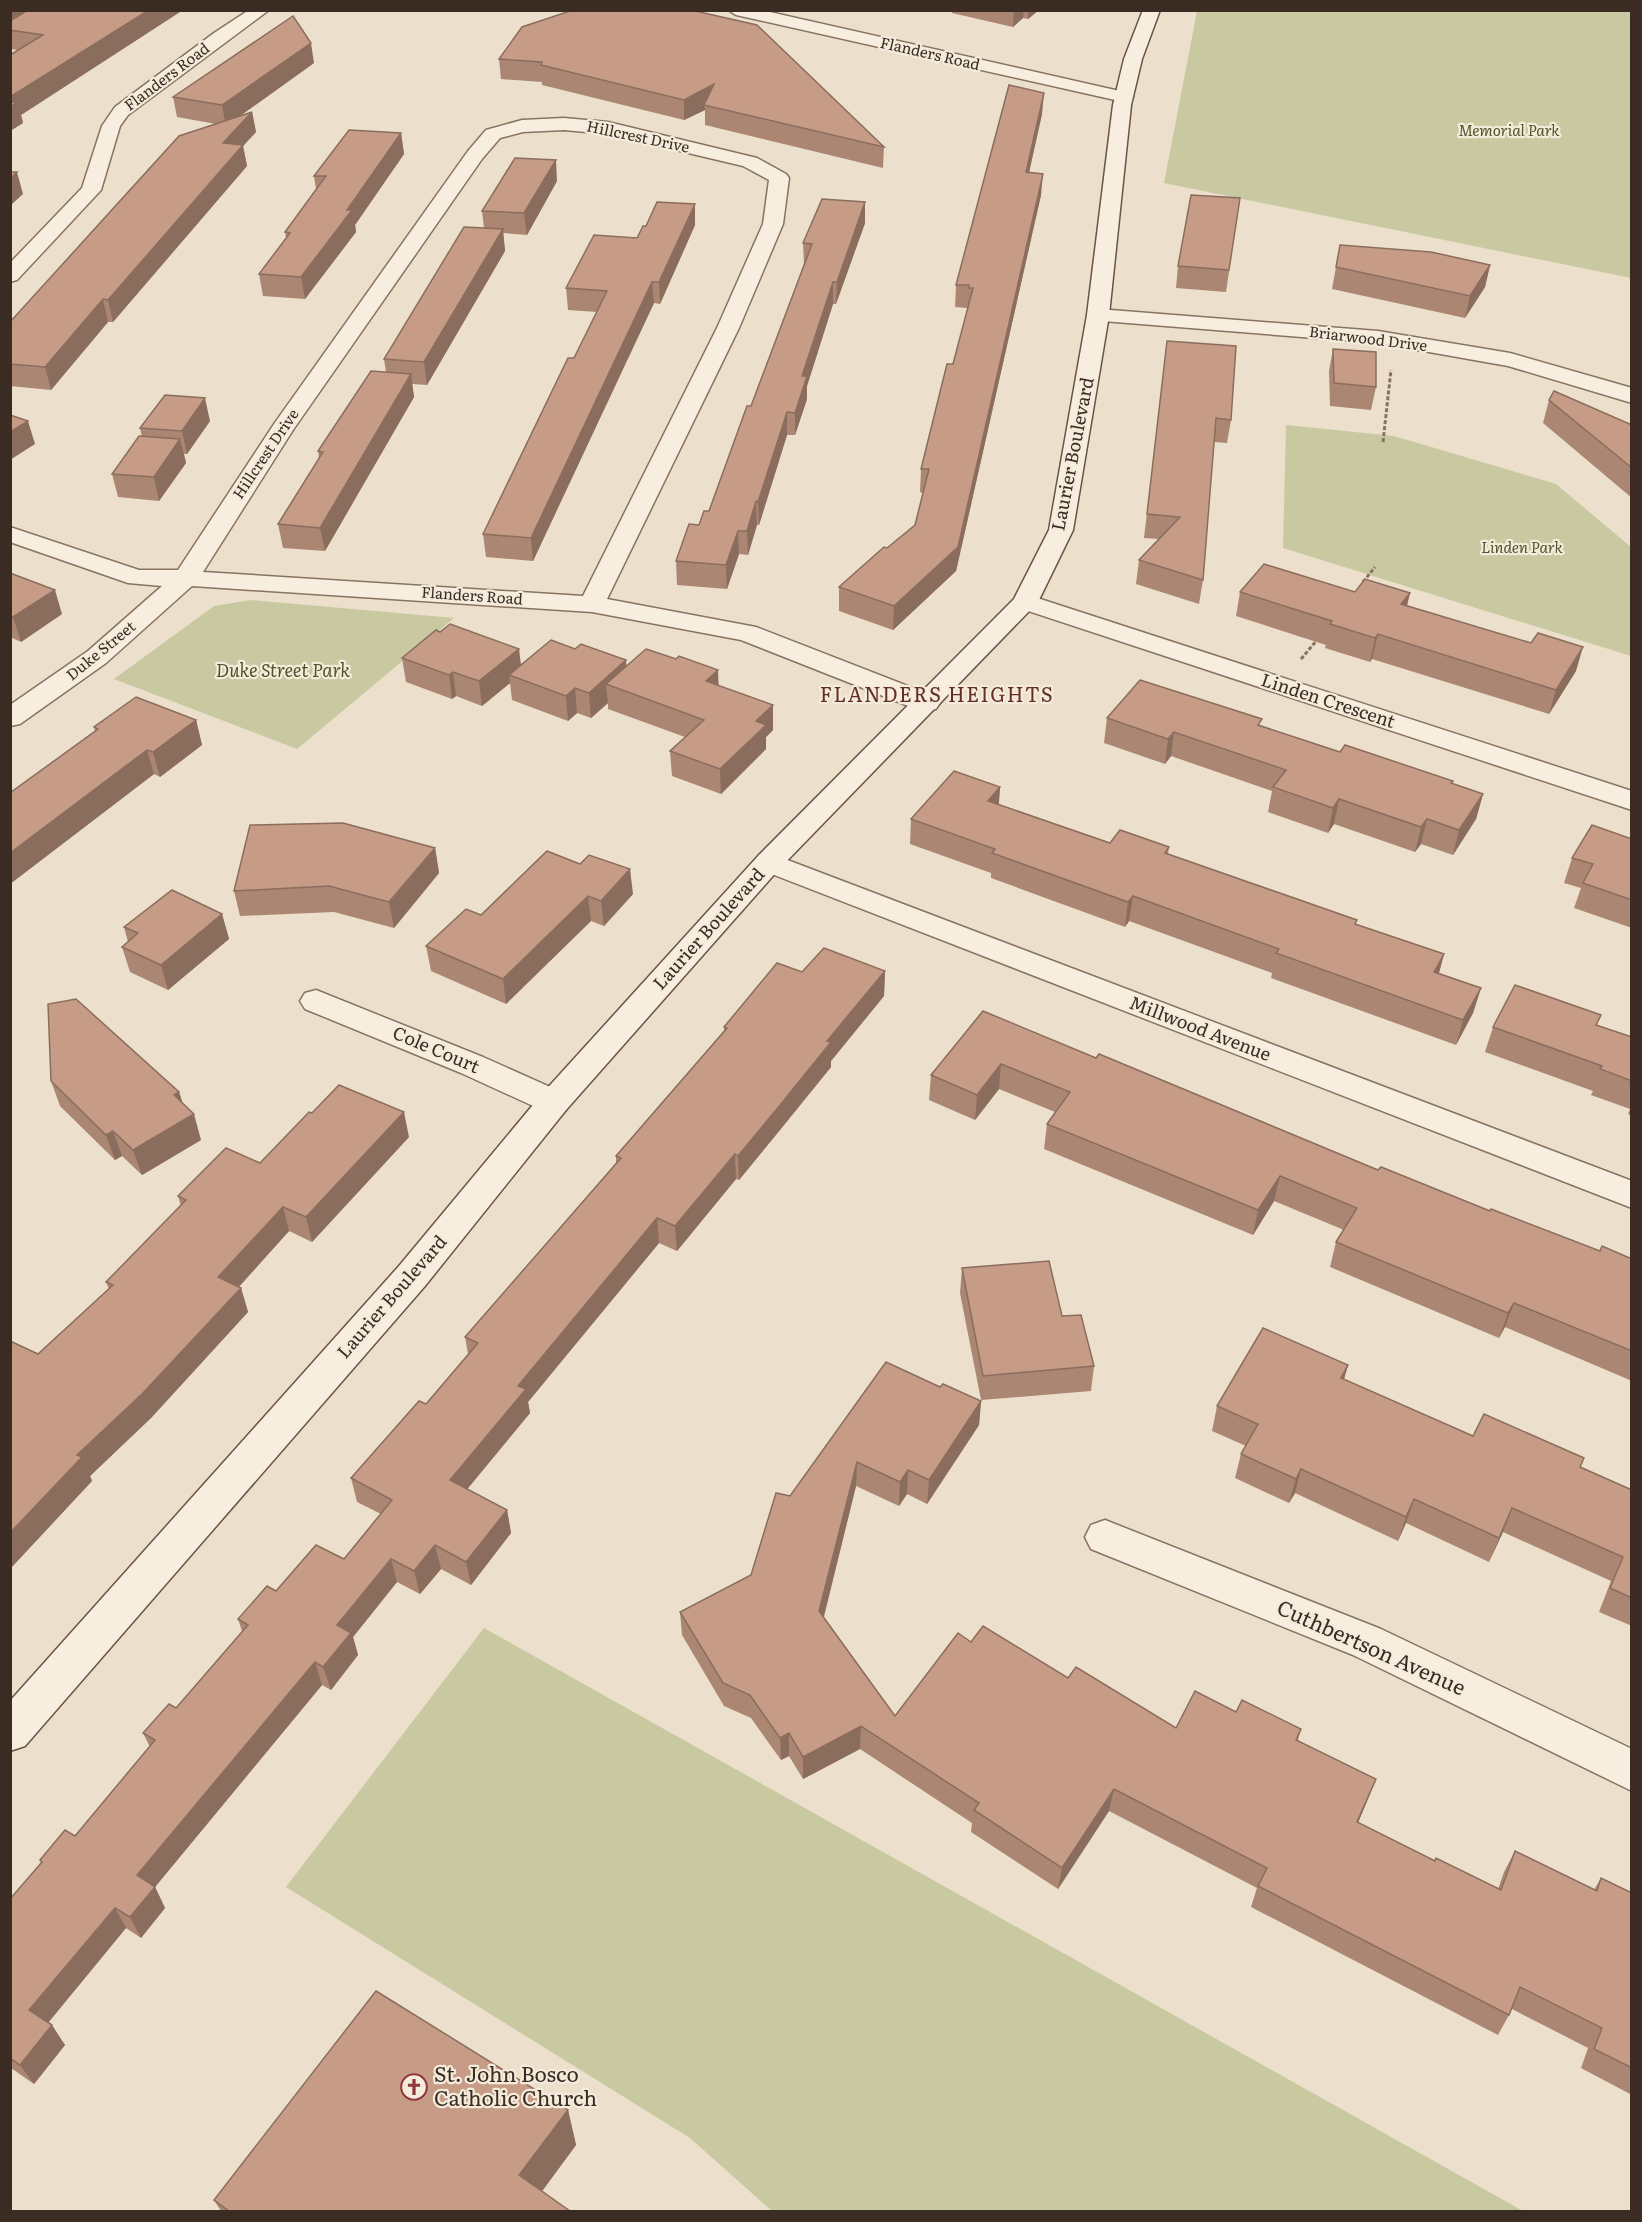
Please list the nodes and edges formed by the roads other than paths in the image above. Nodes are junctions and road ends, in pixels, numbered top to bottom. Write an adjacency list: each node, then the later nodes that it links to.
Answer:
1 (261, 10): 5 (street, Flanders Road)
2 (736, 10): 4 (street, Flanders Road)
3 (1152, 10): 4 (street, Laurier Boulevard)
4 (1124, 97): 6 (street, Laurier Boulevard)
5 (10, 276)
6 (1098, 315): 7 (street, Briarwood Drive); 10 (street, Laurier Boulevard)
7 (1632, 396)
8 (10, 534): 9 (street, Flanders Road)
9 (186, 578): 11 (street, Flanders Road); 11 (street, Hillcrest Drive); 13 (street, Duke Street)
10 (1025, 602): 12 (street, Laurier Boulevard); 14 (street, Linden Crescent)
11 (592, 604): 12 (street, Flanders Road)
12 (926, 703): 15 (street, Laurier Boulevard)
13 (10, 718)
14 (1632, 801)
15 (769, 862): 17 (street, Laurier Boulevard); 18 (street, Millwood Avenue)
16 (316, 1001): 17 (street, Cole Court)
17 (554, 1102): 20 (street, Laurier Boulevard)
18 (1632, 1195)
19 (1105, 1537): 21 (street, Cuthbertson Avenue)
20 (10, 1732)
21 (1632, 1771)

